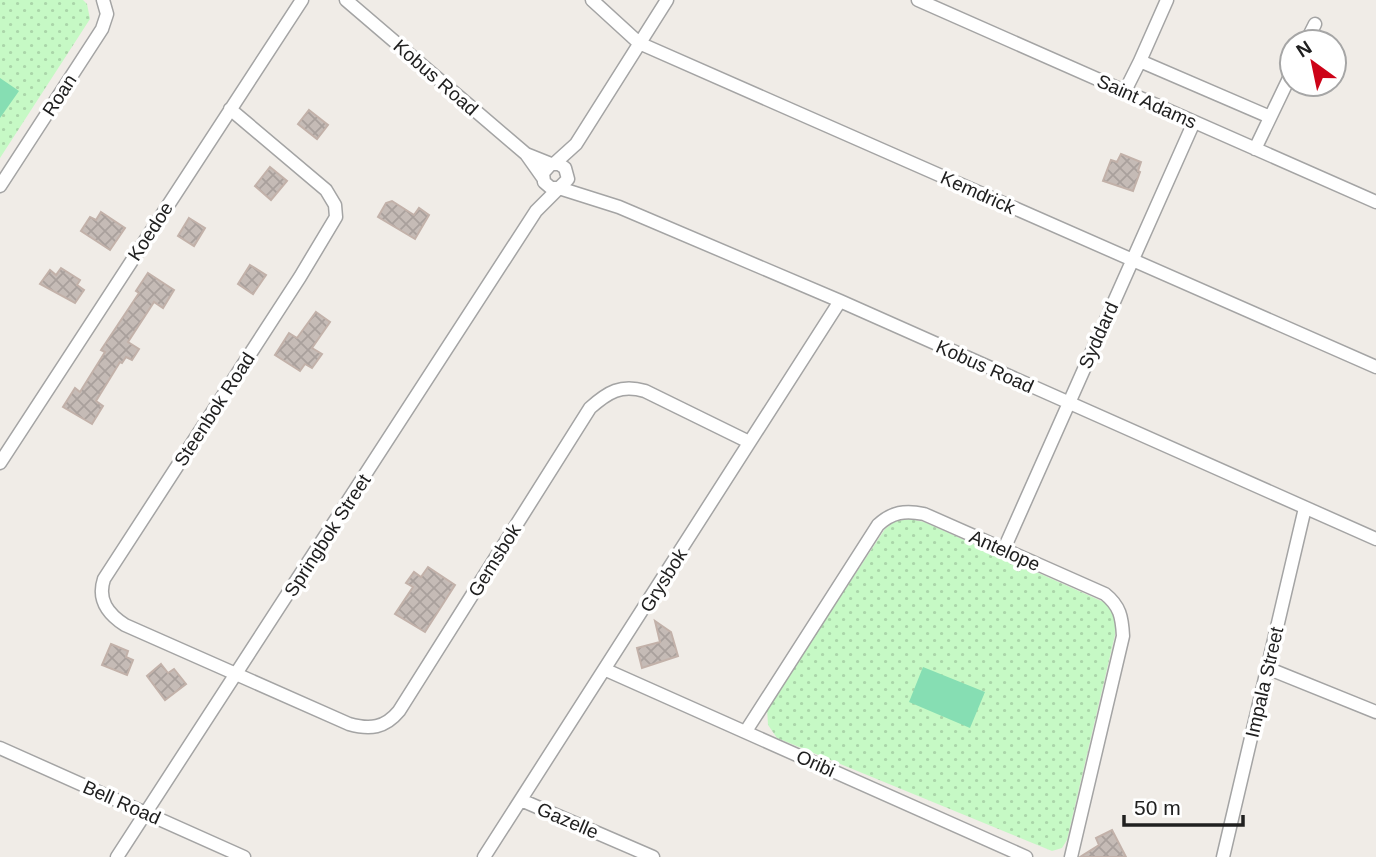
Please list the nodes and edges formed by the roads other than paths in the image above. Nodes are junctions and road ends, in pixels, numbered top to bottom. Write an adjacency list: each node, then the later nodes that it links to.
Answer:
1 (103, 0): 23 (street, Roan)
2 (302, 0): 14 (street, Koedoe)
3 (346, 0): 19 (street, Kobus Road)
4 (592, 0): 10 (street, Kemdrick)
5 (667, 0): 10 (street)
6 (918, 0): 12 (street, Saint Adams)
7 (1167, 0): 11 (street)
8 (1315, 24): 9 (street)
9 (1313, 28)
10 (639, 43): 17 (street); 28 (street, Kemdrick)
11 (1140, 61): 12 (street); 15 (street)
12 (1125, 91): 16 (street, Saint Adams)
13 (1279, 98): 15 (street)
14 (230, 109): 33 (street, Koedoe); 39 (street, Steenbok Road)
15 (1270, 117): 18 (street)
16 (1194, 122): 18 (street, Saint Adams); 28 (street, Syddard)
17 (576, 144): 20 (street); 21 (street)
18 (1255, 149): 26 (street, Saint Adams)
19 (526, 154): 20 (street); 22 (street)
20 (553, 164): 21 (street); 22 (street)
21 (568, 174): 24 (street); 25 (street)
22 (544, 180): 24 (street); 27 (street)
23 (0, 186)
24 (559, 188): 25 (street); 27 (street)
25 (591, 197): 29 (street, Kobus Road)
26 (1376, 202)
27 (536, 211): 39 (street, Springbok Street)
28 (1132, 260): 30 (street, Kemdrick); 31 (street, Syddard)
29 (840, 301): 31 (street, Kobus Road); 32 (street, Grysbok)
30 (1376, 367)
31 (1067, 403): 34 (street, Kobus Road); 36 (street, Syddard)
32 (749, 442): 38 (street, Grysbok); 39 (street, Gemsbok)
33 (0, 463)
34 (1304, 508): 35 (street, Kobus Road); 37 (street, Impala Street)
35 (1376, 539)
36 (1004, 549): 41 (street, Antelope); 50 (street, Antelope)
37 (1267, 668): 40 (street); 51 (street, Impala Street)
38 (606, 670): 41 (street, Oribi); 43 (street, Grysbok)
39 (238, 673): 44 (street, Springbok Street)
40 (1376, 712)
41 (746, 731): 49 (street, Oribi)
42 (0, 748): 44 (street, Bell Road)
43 (521, 800): 47 (street, Grysbok); 48 (street, Gazelle)
44 (147, 813): 45 (street, Springbok Street); 46 (street, Bell Road)
45 (117, 857)
46 (244, 857)
47 (484, 857)
48 (653, 857)
49 (1026, 857)
50 (1071, 857)
51 (1223, 857)

